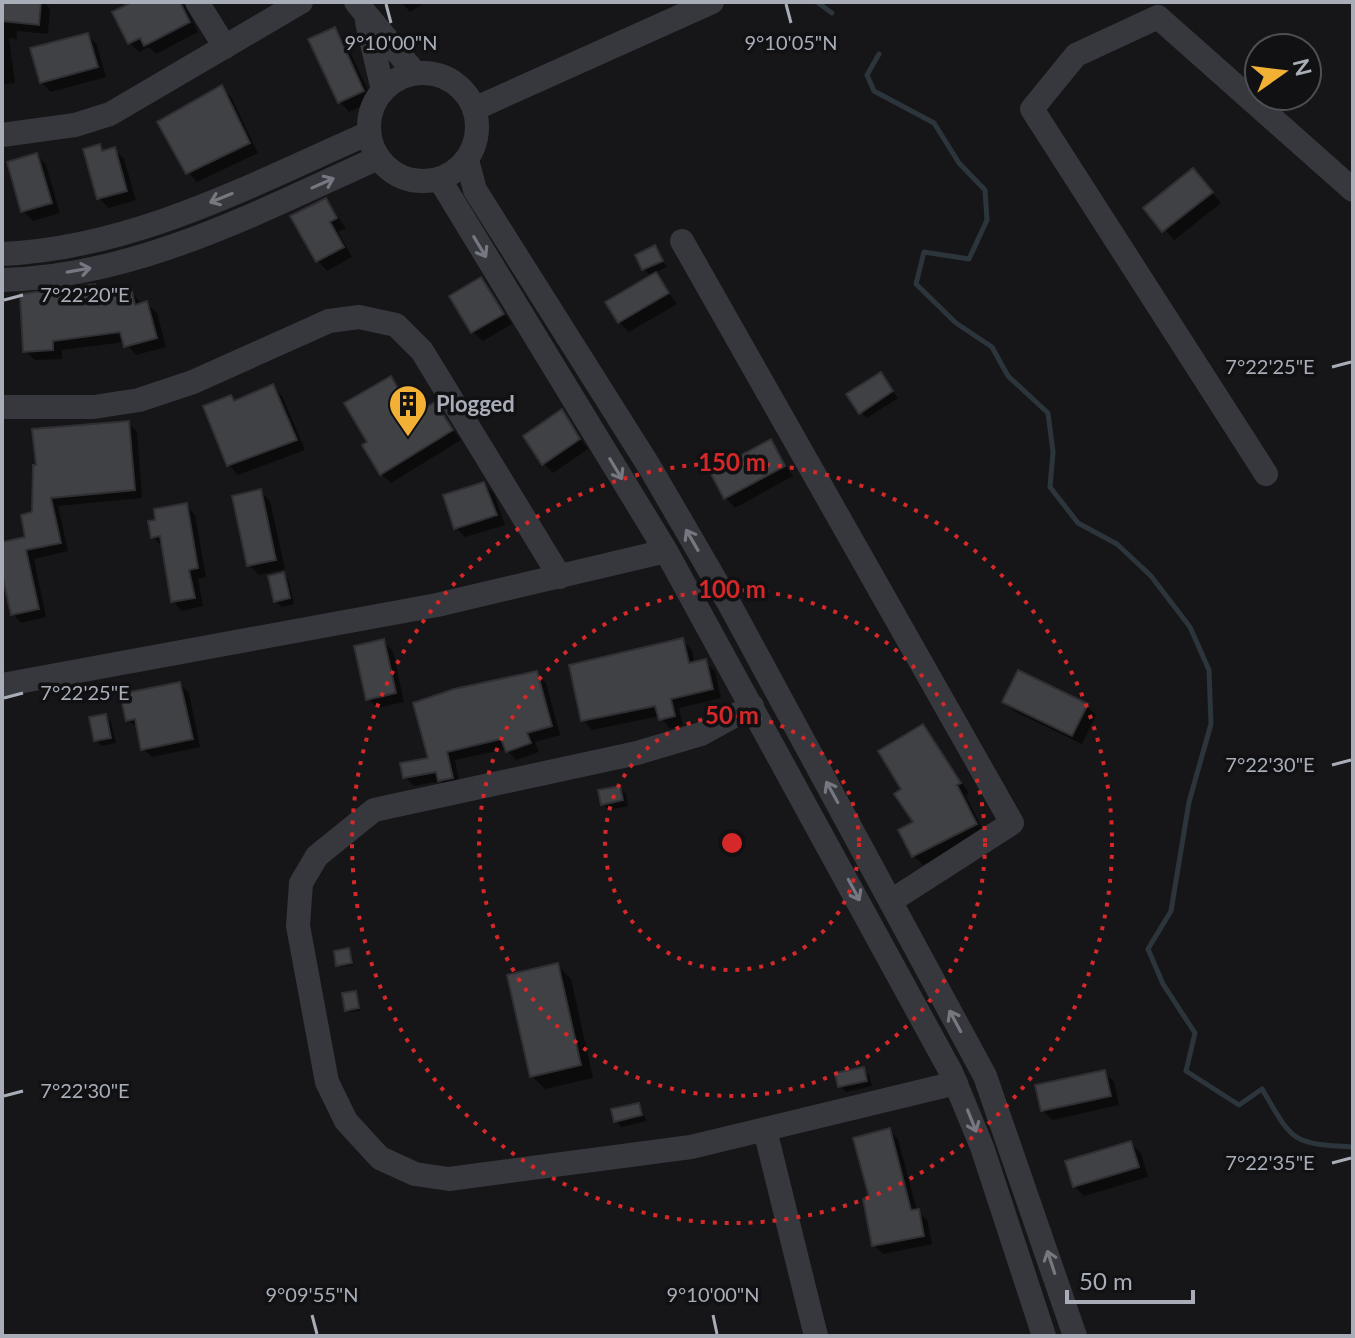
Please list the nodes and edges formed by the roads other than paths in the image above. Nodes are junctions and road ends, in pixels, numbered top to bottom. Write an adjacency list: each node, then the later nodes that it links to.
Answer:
1 (197, 2): 5 (street)
2 (301, 2): 5 (street)
3 (712, 2): 8 (street)
4 (362, 11): 6 (street); 7 (street)
5 (225, 47): 10 (street)
6 (415, 73): 7 (street); 8 (street)
7 (383, 90): 9 (street)
8 (474, 109): 12 (street)
9 (369, 133): 11 (street); 16 (street, one-way to 16)
10 (2, 135)
11 (378, 158): 13 (street); 17 (street, one-way to 11)
12 (467, 160): 13 (street); 24 (street, one-way to 12)
13 (440, 180): 20 (street, one-way to 20)
14 (1353, 190): 19 (street)
15 (682, 241): 24 (street)
16 (2, 254)
17 (2, 280)
18 (2, 407): 21 (street)
19 (1266, 474)
20 (666, 551): 21 (street); 23 (street)
21 (560, 577): 22 (street)
22 (2, 685)
23 (752, 706): 25 (street, one-way to 25); 26 (street)
24 (891, 901): 29 (street, one-way to 24)
25 (956, 1083): 26 (street); 28 (street, one-way to 28)
26 (765, 1130): 27 (street)
27 (816, 1336)
28 (1044, 1336)
29 (1075, 1336)

